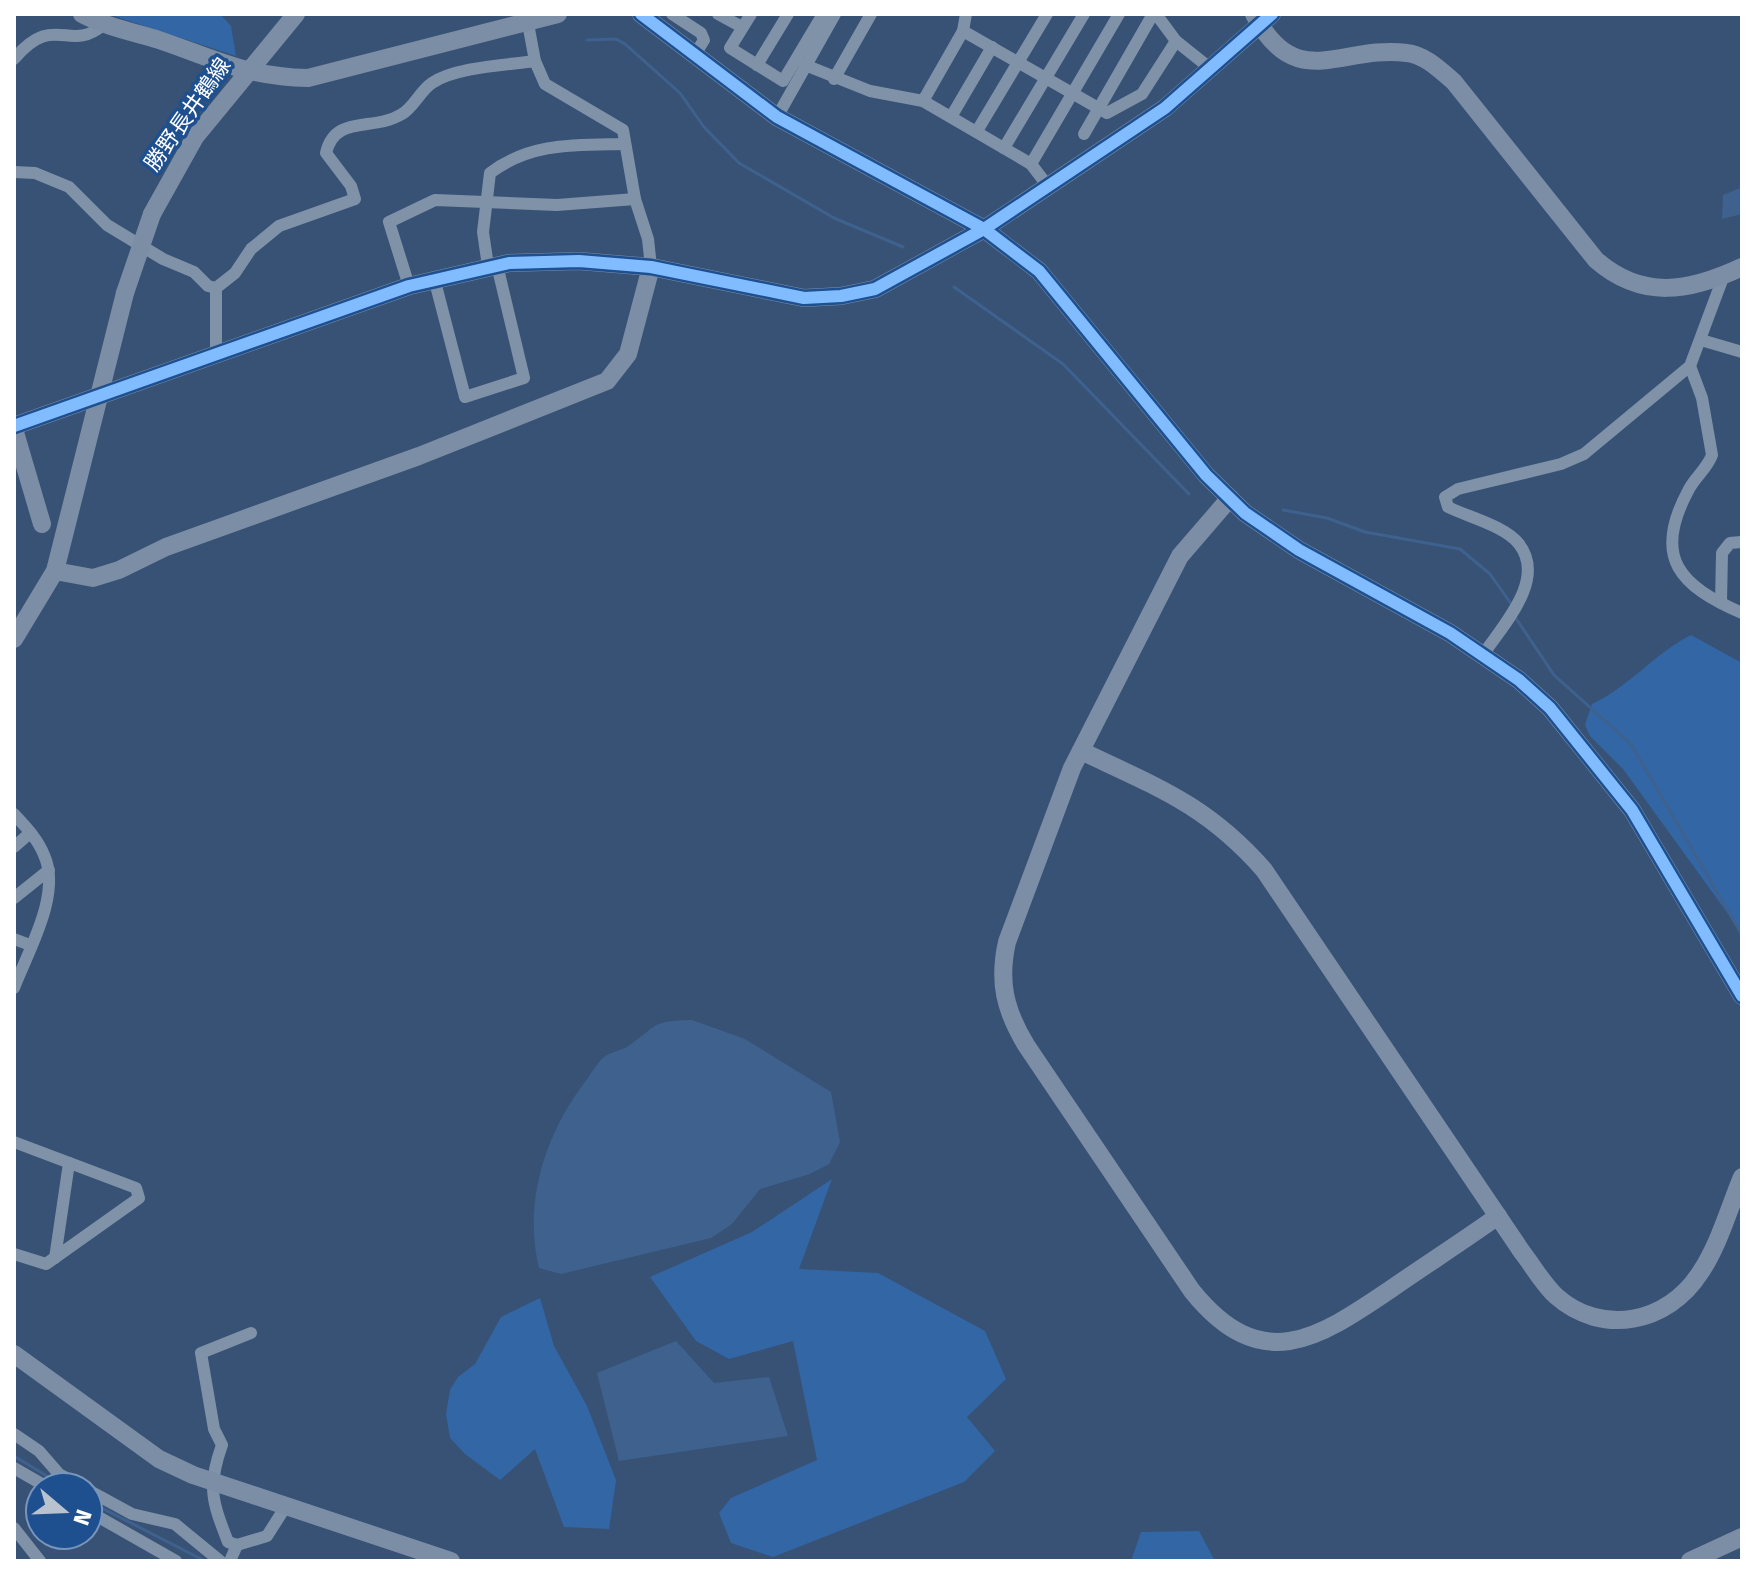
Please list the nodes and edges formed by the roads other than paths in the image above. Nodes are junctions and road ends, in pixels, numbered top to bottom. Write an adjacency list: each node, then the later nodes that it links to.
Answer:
1 (82, 14): 19 (street)
2 (296, 14): 31 (street, 勝野長井鶴線)
3 (558, 14): 18 (street)
4 (641, 14): 24 (street)
5 (672, 14): 24 (street)
6 (718, 14): 20 (street)
7 (751, 14): 20 (street)
8 (788, 14): 28 (street)
9 (823, 14): 28 (street)
10 (835, 14): 29 (street)
11 (871, 14): 33 (street)
12 (966, 14): 21 (street)
13 (1047, 14): 27 (street)
14 (1084, 14): 32 (street)
15 (1119, 14): 34 (street)
16 (1154, 14): 22 (street); 36 (street)
17 (1262, 17): 30 (street); 52 (street)
18 (528, 19): 26 (street); 31 (street)
19 (103, 25): 25 (street); 31 (street)
20 (742, 27): 28 (street)
21 (963, 31): 23 (street); 35 (street)
22 (1176, 41): 30 (street); 36 (street)
23 (992, 47): 27 (street); 38 (street)
24 (694, 56): 37 (street)
25 (14, 59)
26 (535, 61): 41 (street); 55 (street)
27 (1018, 62): 32 (street); 39 (street)
28 (757, 65)
29 (805, 65): 33 (street); 37 (street)
30 (1211, 69): 45 (street)
31 (245, 72): 60 (street, 勝野長井鶴線, bridge)
32 (1046, 78): 34 (street); 42 (street)
33 (834, 79): 35 (street)
34 (1072, 93): 36 (street); 43 (street)
35 (923, 101): 38 (street)
36 (1098, 108): 40 (street)
37 (777, 117): 48 (street)
38 (951, 117): 39 (street)
39 (977, 131): 42 (street)
40 (1084, 134)
41 (625, 144): 46 (street); 47 (street)
42 (1004, 148): 43 (street)
43 (1031, 164): 45 (street)
44 (14, 172): 55 (street)
45 (1047, 185): 48 (street)
46 (635, 199): 47 (street); 50 (street)
47 (485, 203): 49 (street); 54 (street)
48 (984, 229): 50 (street); 62 (street)
49 (493, 266): 50 (street); 53 (street); 53 (street)
50 (651, 267): 65 (street)
51 (1742, 267): 52 (street)
52 (1724, 275): 56 (street)
53 (434, 278): 54 (street)
54 (409, 286): 57 (street)
55 (216, 288): 57 (street)
56 (1701, 340): 58 (street); 59 (street)
57 (216, 352): 60 (street)
58 (1742, 352)
59 (1690, 366): 66 (street); 69 (street)
60 (102, 394): 61 (street); 65 (street, 勝野長井鶴線)
61 (14, 427): 63 (street)
62 (1230, 498): 69 (street); 70 (street)
63 (42, 524)
64 (1741, 542): 66 (street)
65 (55, 571): 68 (street, 勝野長井鶴線)
66 (1721, 603): 67 (street)
67 (1742, 613)
68 (14, 639)
69 (1483, 655): 79 (street)
70 (1081, 751): 83 (street); 83 (street)
71 (14, 814): 72 (street)
72 (30, 833): 73 (street); 74 (street)
73 (14, 847)
74 (49, 870): 75 (street); 77 (street)
75 (14, 898)
76 (14, 941): 77 (street)
77 (30, 945): 78 (street)
78 (14, 988)
79 (1742, 996)
80 (14, 1142): 81 (street)
81 (69, 1163): 85 (street); 85 (street)
82 (1742, 1177): 83 (street)
83 (1498, 1216)
84 (14, 1254): 85 (street)
85 (55, 1258)
86 (251, 1333): 90 (street)
87 (14, 1354): 90 (street)
88 (14, 1434): 89 (street)
89 (56, 1471)
90 (211, 1481): 92 (street); 96 (street)
91 (104, 1498): 99 (street)
92 (286, 1506): 96 (street); 101 (street)
93 (104, 1520): 97 (street)
94 (14, 1528): 98 (street)
95 (1742, 1537): 102 (street)
96 (237, 1545): 100 (street)
97 (172, 1560)
98 (40, 1561)
99 (220, 1561)
100 (230, 1561)
101 (451, 1561)
102 (1690, 1561)

